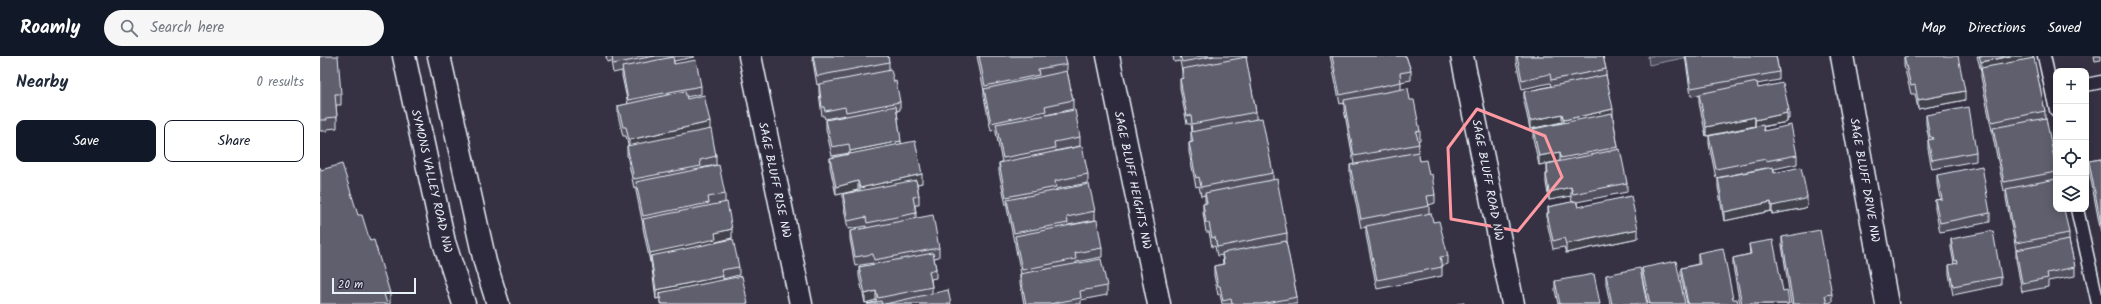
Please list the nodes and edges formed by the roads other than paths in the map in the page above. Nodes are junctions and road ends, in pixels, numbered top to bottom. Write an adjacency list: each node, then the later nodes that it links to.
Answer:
1 (404, 56): 12 (street, SYMONS VALLEY ROAD NW)
2 (439, 56): 13 (street)
3 (750, 56): 14 (street, SAGE BLUFF RISE NW)
4 (1108, 56): 15 (street, SAGE BLUFF HEIGHTS NW)
5 (1462, 56): 16 (street, SAGE BLUFF ROAD NW)
6 (1842, 56): 17 (street, SAGE BLUFF DRIVE NW)
7 (2044, 56): 10 (lane)
8 (2101, 82): 9 (lane)
9 (2089, 84)
10 (2053, 88)
11 (2078, 212): 18 (lane)
12 (464, 304)
13 (498, 304)
14 (801, 304)
15 (1159, 304)
16 (1513, 304)
17 (1887, 304)
18 (2098, 304)

